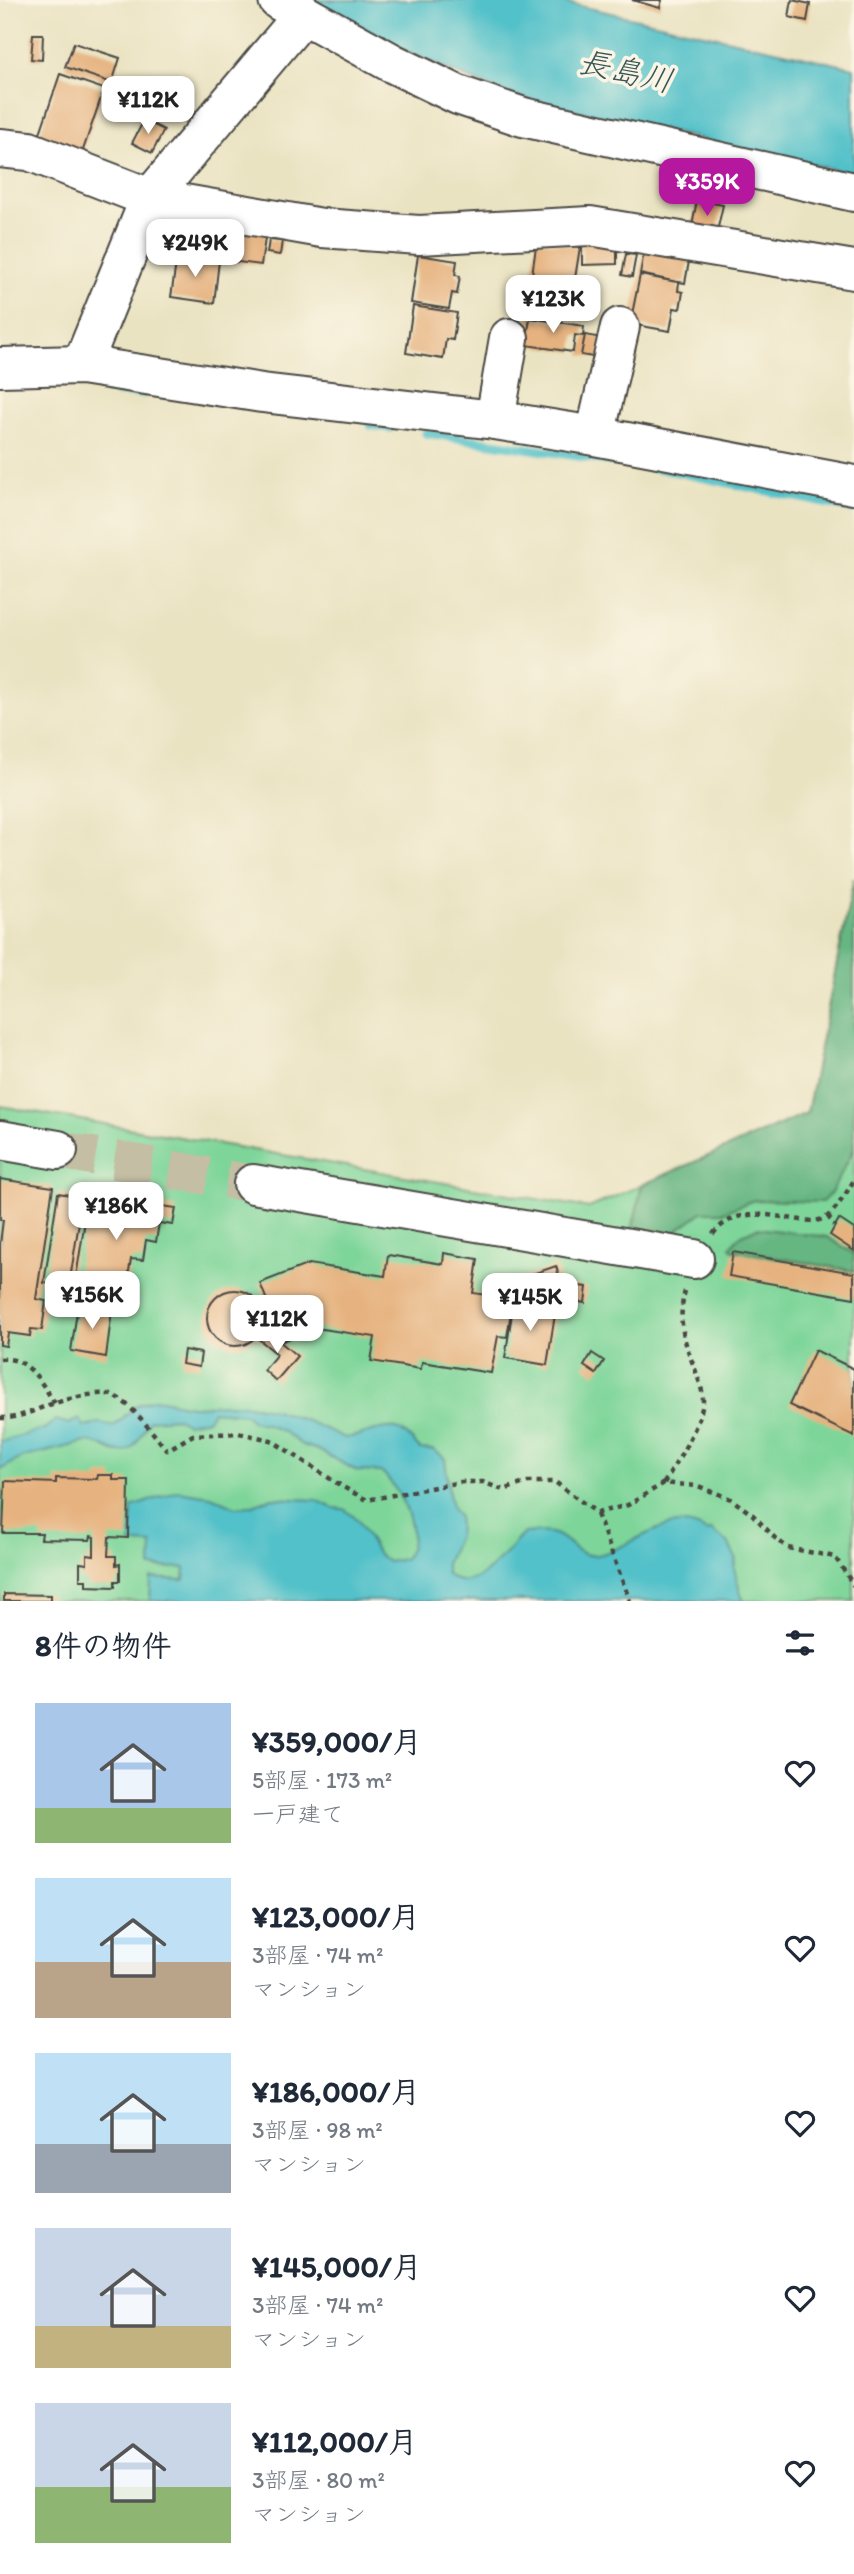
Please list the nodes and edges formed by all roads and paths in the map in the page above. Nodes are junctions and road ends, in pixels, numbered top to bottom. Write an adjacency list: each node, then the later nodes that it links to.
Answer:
1 (291, 7): 3 (street); 4 (street)
2 (0, 148): 4 (street)
3 (854, 192)
4 (150, 198): 5 (street); 8 (street)
5 (854, 270)
6 (620, 327): 11 (street)
7 (509, 338): 10 (street)
8 (82, 365): 9 (street); 10 (street)
9 (0, 367)
10 (495, 420): 11 (street)
11 (595, 436): 12 (street)
12 (854, 485)
13 (0, 1140): 14 (street)
14 (58, 1150)
15 (854, 1180): 17 (path)
16 (253, 1184): 19 (street)
17 (828, 1216): 18 (path); 19 (path)
18 (834, 1226)
19 (694, 1259): 23 (path)
20 (0, 1359): 21 (path)
21 (55, 1403): 22 (path); 24 (path)
22 (0, 1418)
23 (664, 1483): 24 (path); 25 (path)
24 (597, 1513): 26 (path)
25 (854, 1586)
26 (630, 1601)

